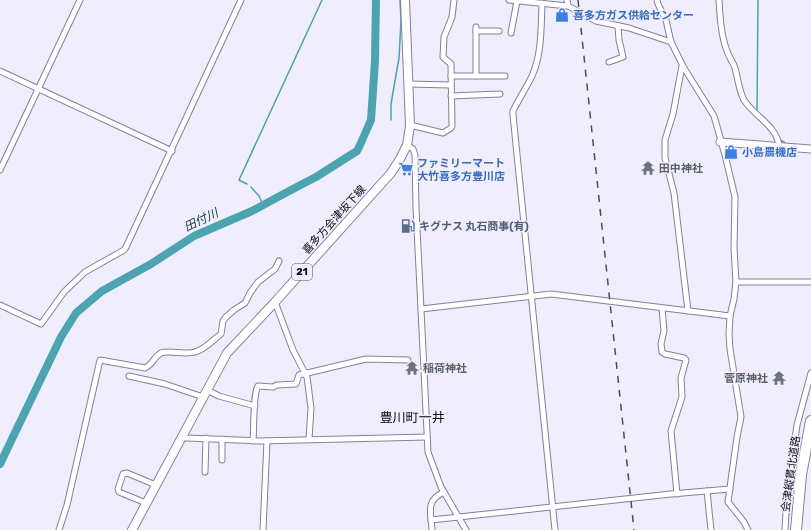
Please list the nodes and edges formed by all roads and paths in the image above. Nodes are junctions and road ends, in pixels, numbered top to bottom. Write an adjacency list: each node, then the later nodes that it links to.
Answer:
1 (80, 0): 24 (street)
2 (241, 0): 32 (street)
3 (405, 0): 22 (main road, 喜多方会津坂下線 / 21)
4 (454, 0): 19 (street)
5 (509, 0): 9 (street)
6 (567, 0): 11 (street)
7 (657, 0): 15 (street)
8 (719, 0): 30 (street)
9 (518, 1): 10 (street); 14 (street)
10 (542, 3): 11 (street); 37 (street)
11 (568, 6): 12 (street)
12 (618, 26): 15 (street); 16 (street)
13 (499, 32): 20 (street)
14 (511, 33)
15 (671, 42): 17 (street)
16 (609, 62)
17 (682, 66): 28 (street); 42 (street)
18 (0, 71): 24 (street)
19 (451, 76): 20 (street); 23 (street)
20 (476, 76): 21 (street)
21 (505, 76)
22 (408, 84): 23 (street); 27 (main road, 喜多方会津坂下線 / 21)
23 (451, 85): 26 (street)
24 (39, 89): 32 (street); 33 (street)
25 (500, 94): 26 (street)
26 (451, 96): 27 (street)
27 (410, 125): 29 (main road, 喜多方会津坂下線 / 21)
28 (720, 142): 30 (street); 35 (street)
29 (407, 145): 38 (main road, 喜多方会津坂下線 / 21); 41 (street)
30 (779, 146): 31 (street)
31 (811, 149)
32 (172, 151): 39 (street)
33 (0, 170)
34 (279, 260): 70 (street)
35 (736, 282): 36 (street); 43 (street)
36 (811, 282)
37 (530, 297): 40 (street); 41 (street); 67 (street)
38 (276, 302): 45 (street); 48 (main road, 喜多方会津坂下線 / 21)
39 (0, 305)
40 (662, 308): 42 (street); 65 (street)
41 (421, 309): 52 (street)
42 (688, 311): 43 (street)
43 (730, 316): 62 (street)
44 (408, 360): 45 (street)
45 (306, 373): 49 (street); 55 (street)
46 (811, 373): 78 (street)
47 (129, 376): 48 (street)
48 (205, 393): 49 (street); 51 (main road, 喜多方会津坂下線 / 21)
49 (255, 406): 56 (street)
50 (811, 421): 79 (highway, 会津縦貫北道路)
51 (182, 437): 53 (street); 61 (main road, 喜多方会津坂下線 / 21)
52 (427, 437): 55 (street); 64 (street)
53 (206, 438): 54 (street); 60 (street)
54 (222, 439): 56 (street); 59 (street)
55 (309, 439): 57 (street)
56 (253, 441): 57 (street)
57 (267, 441): 72 (street)
58 (811, 444): 80 (highway, 会津縦貫北道路)
59 (222, 460)
60 (205, 472)
61 (156, 485): 66 (main road, 喜多方会津坂下線 / 21); 66 (street)
62 (730, 489): 63 (street); 77 (street)
63 (706, 491): 65 (street); 76 (street)
64 (444, 492): 68 (street); 69 (street)
65 (677, 494): 67 (street)
66 (146, 504): 71 (main road, 喜多方会津坂下線 / 21)
67 (553, 508): 68 (street); 75 (street)
68 (458, 517): 69 (street); 74 (street)
69 (431, 520): 73 (street)
70 (59, 530)
71 (132, 530)
72 (263, 530)
73 (432, 530)
74 (466, 530)
75 (555, 530)
76 (711, 530)
77 (748, 530)
78 (785, 530)
79 (796, 530)
80 (802, 530)

